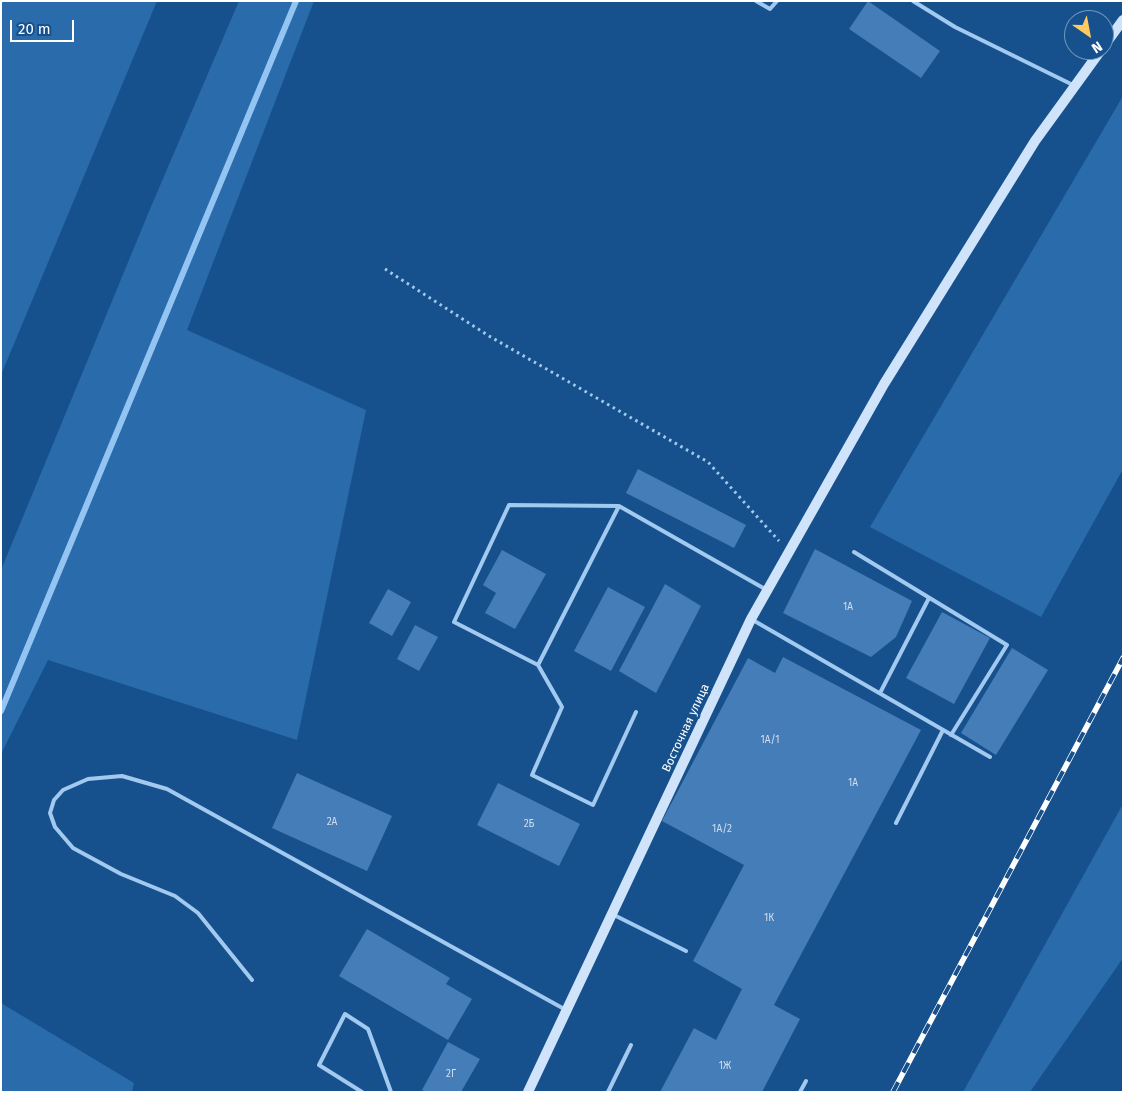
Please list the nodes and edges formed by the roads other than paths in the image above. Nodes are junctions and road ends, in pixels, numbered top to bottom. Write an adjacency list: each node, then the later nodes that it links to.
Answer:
1 (756, 1): 2 (lane)
2 (777, 1)
3 (914, 1): 7 (lane)
4 (1123, 20): 5 (street)
5 (1114, 32)
6 (1094, 60): 7 (street, Восточная улица)
7 (1075, 86): 10 (street, Восточная улица)
8 (619, 506): 10 (lane); 13 (lane); 13 (lane)
9 (854, 552): 11 (lane)
10 (767, 590): 12 (street, Восточная улица)
11 (929, 598): 14 (lane); 17 (lane)
12 (751, 619): 14 (lane); 20 (street, Восточная улица)
13 (538, 664): 15 (lane)
14 (880, 693): 16 (lane)
15 (636, 712)
16 (943, 730): 17 (lane); 19 (lane)
17 (951, 735): 18 (lane)
18 (990, 757)
19 (896, 823)
20 (612, 914): 21 (lane); 23 (street, Восточная улица)
21 (686, 951)
22 (252, 980): 23 (lane)
23 (566, 1010): 28 (street, Восточная улица)
24 (631, 1045): 29 (lane)
25 (806, 1081): 30 (lane)
26 (362, 1092): 27 (lane)
27 (391, 1092)
28 (528, 1092)
29 (608, 1092)
30 (800, 1092)

